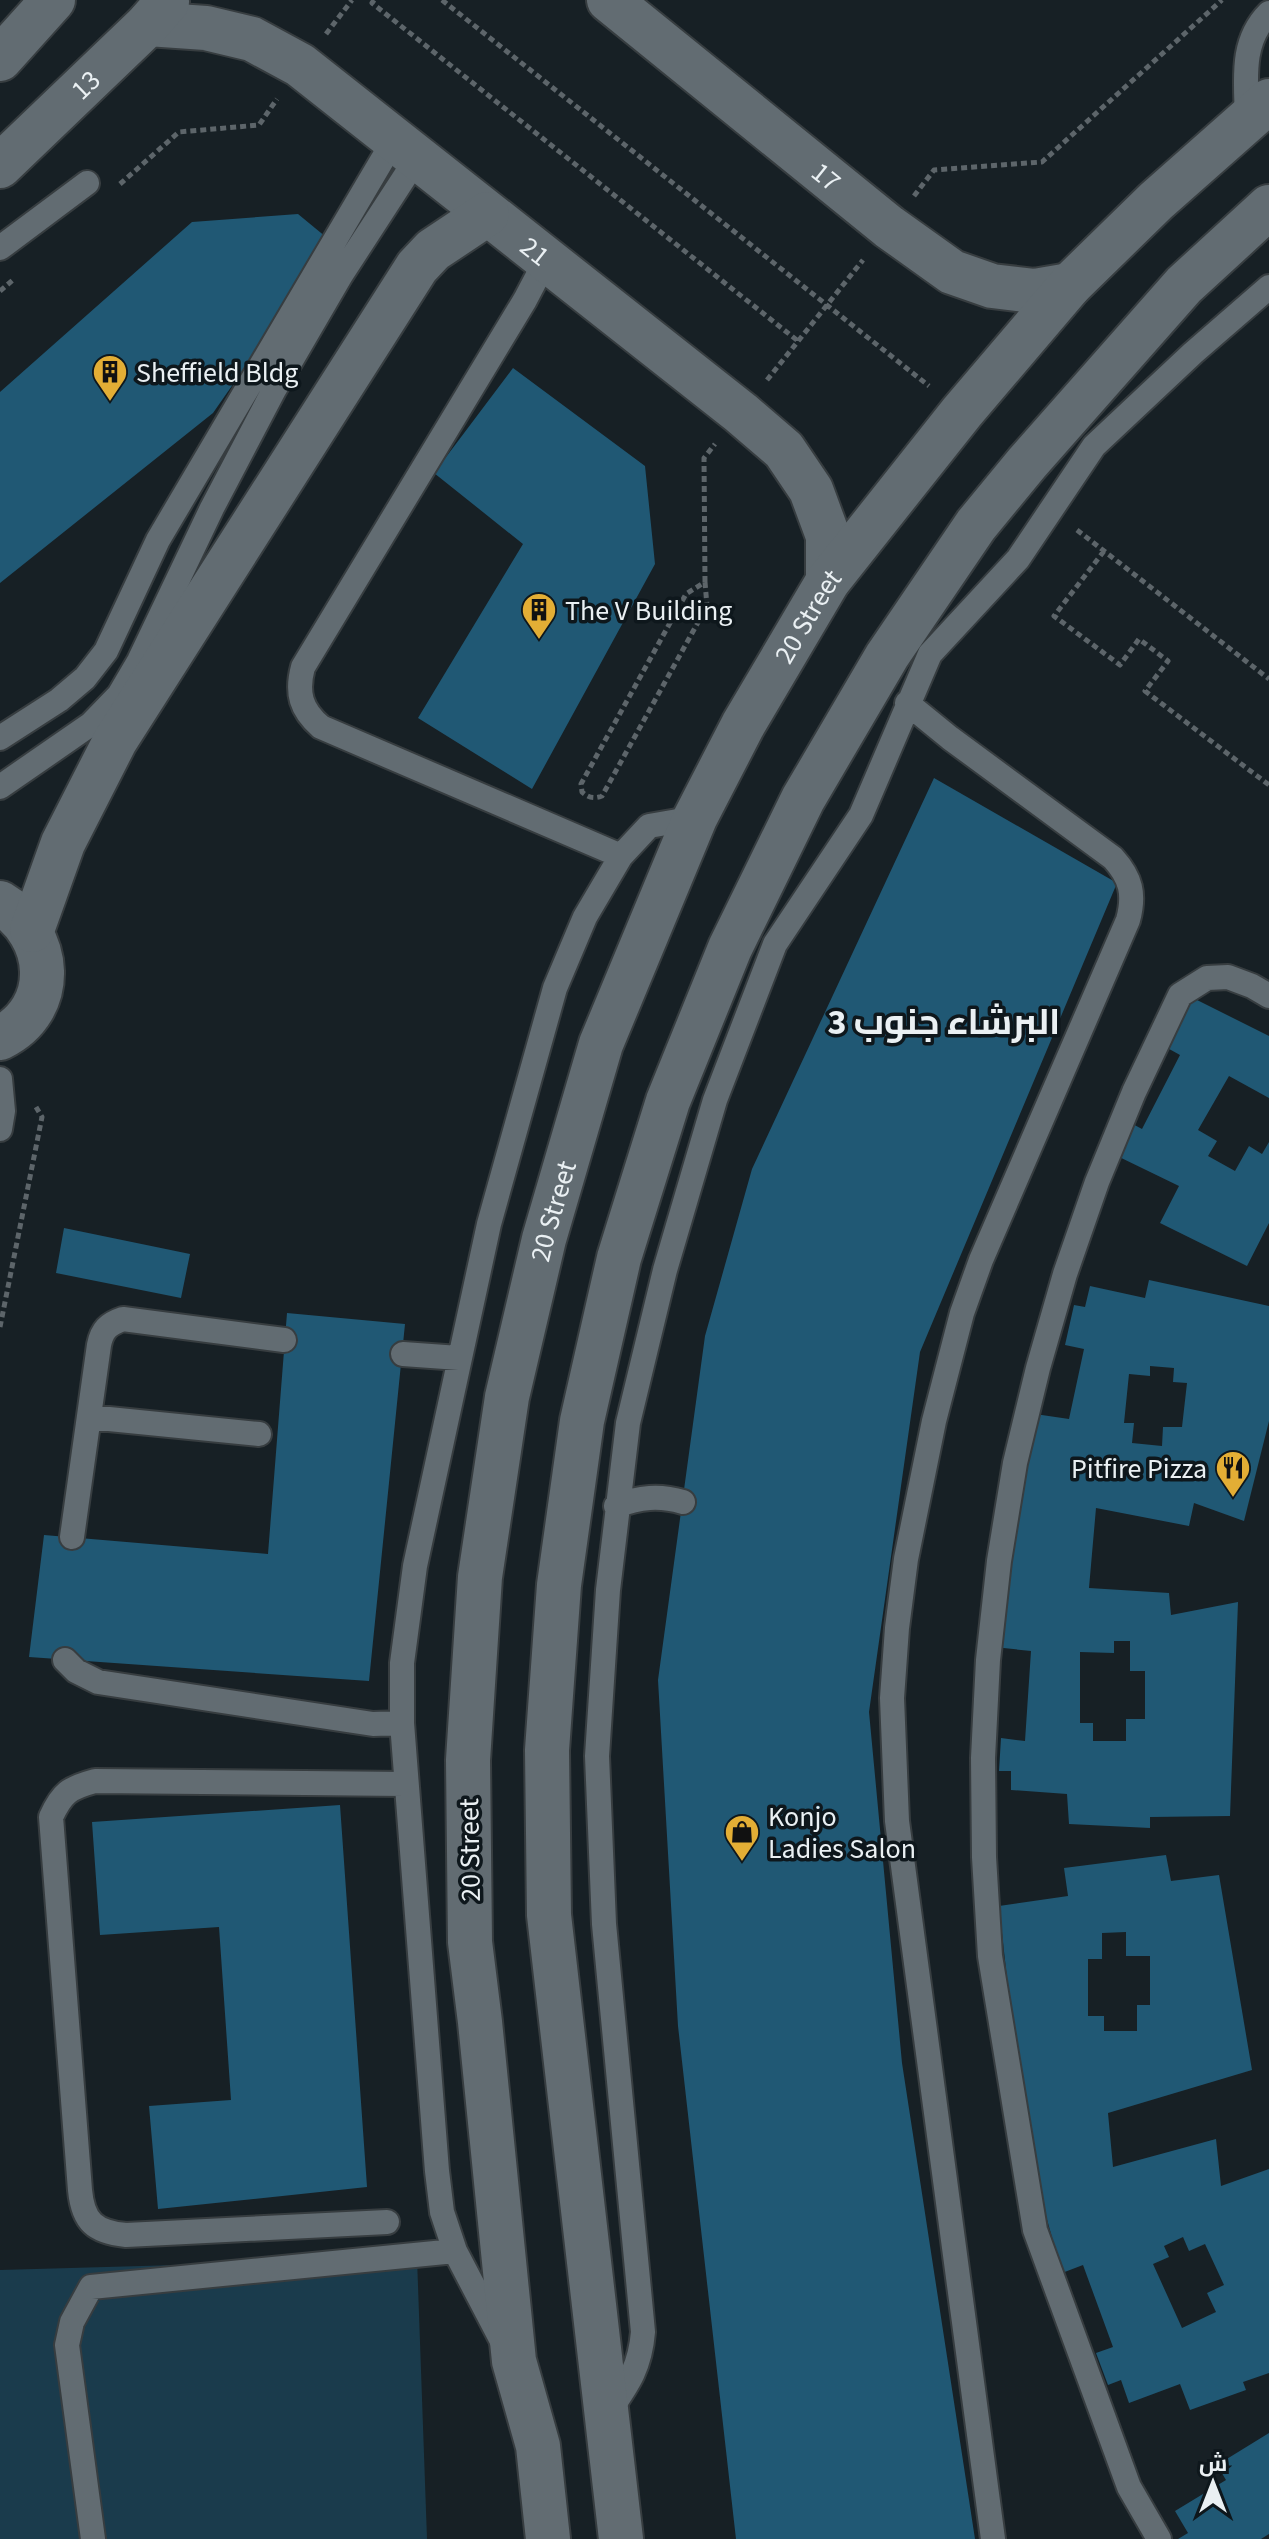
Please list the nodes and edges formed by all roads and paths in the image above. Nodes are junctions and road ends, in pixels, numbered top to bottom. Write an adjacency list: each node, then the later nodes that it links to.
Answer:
1 (53, 0): 8 (street)
2 (352, 0): 9 (path)
3 (374, 0): 23 (path)
4 (442, 0): 24 (path)
5 (609, 0): 20 (street, 17)
6 (158, 12): 9 (street, 21); 12 (street, 13)
7 (1269, 13): 10 (lane)
8 (0, 59)
9 (300, 65): 11 (street, 21); 14 (path)
10 (1258, 110): 20 (street, 20 Street)
11 (406, 149): 16 (street, 21); 31 (lane); 33 (lane)
12 (0, 166)
13 (87, 183): 17 (lane)
14 (119, 185)
15 (1269, 207): 56 (street)
16 (487, 214): 18 (street, 21); 36 (street)
17 (0, 248)
18 (546, 260): 27 (street, 21); 35 (lane)
19 (24, 270): 22 (path)
20 (1070, 285): 24 (street, 20 Street)
21 (1269, 287): 25 (lane)
22 (0, 291)
23 (798, 341)
24 (962, 412): 27 (street, 20 Street)
25 (1064, 493): 26 (path); 30 (lane)
26 (1104, 551): 29 (path); 32 (path)
27 (828, 581): 34 (street, 20 Street)
28 (686, 594): 28 (path)
29 (1269, 679)
30 (907, 703): 48 (lane); 60 (lane)
31 (0, 738)
32 (1269, 785)
33 (0, 787)
34 (695, 818): 35 (lane); 55 (street, 20 Street)
35 (621, 856): 44 (lane)
36 (16, 916): 38 (street)
37 (1269, 996): 61 (lane)
38 (0, 1038)
39 (1, 1091): 40 (lane); 41 (path)
40 (0, 1129)
41 (0, 1327)
42 (284, 1340): 45 (lane)
43 (403, 1354): 44 (lane)
44 (459, 1358): 51 (lane)
45 (89, 1417): 46 (lane); 49 (lane)
46 (259, 1434)
47 (683, 1502): 48 (lane)
48 (616, 1506): 56 (lane)
49 (72, 1537)
50 (65, 1660): 51 (lane)
51 (402, 1723): 52 (lane)
52 (405, 1784): 53 (lane); 54 (lane)
53 (387, 2222)
54 (455, 2251): 55 (lane); 57 (lane)
55 (514, 2361): 58 (street, 20 Street)
56 (606, 2415): 59 (street)
57 (93, 2539)
58 (548, 2539)
59 (621, 2539)
60 (993, 2539)
61 (1159, 2539)

